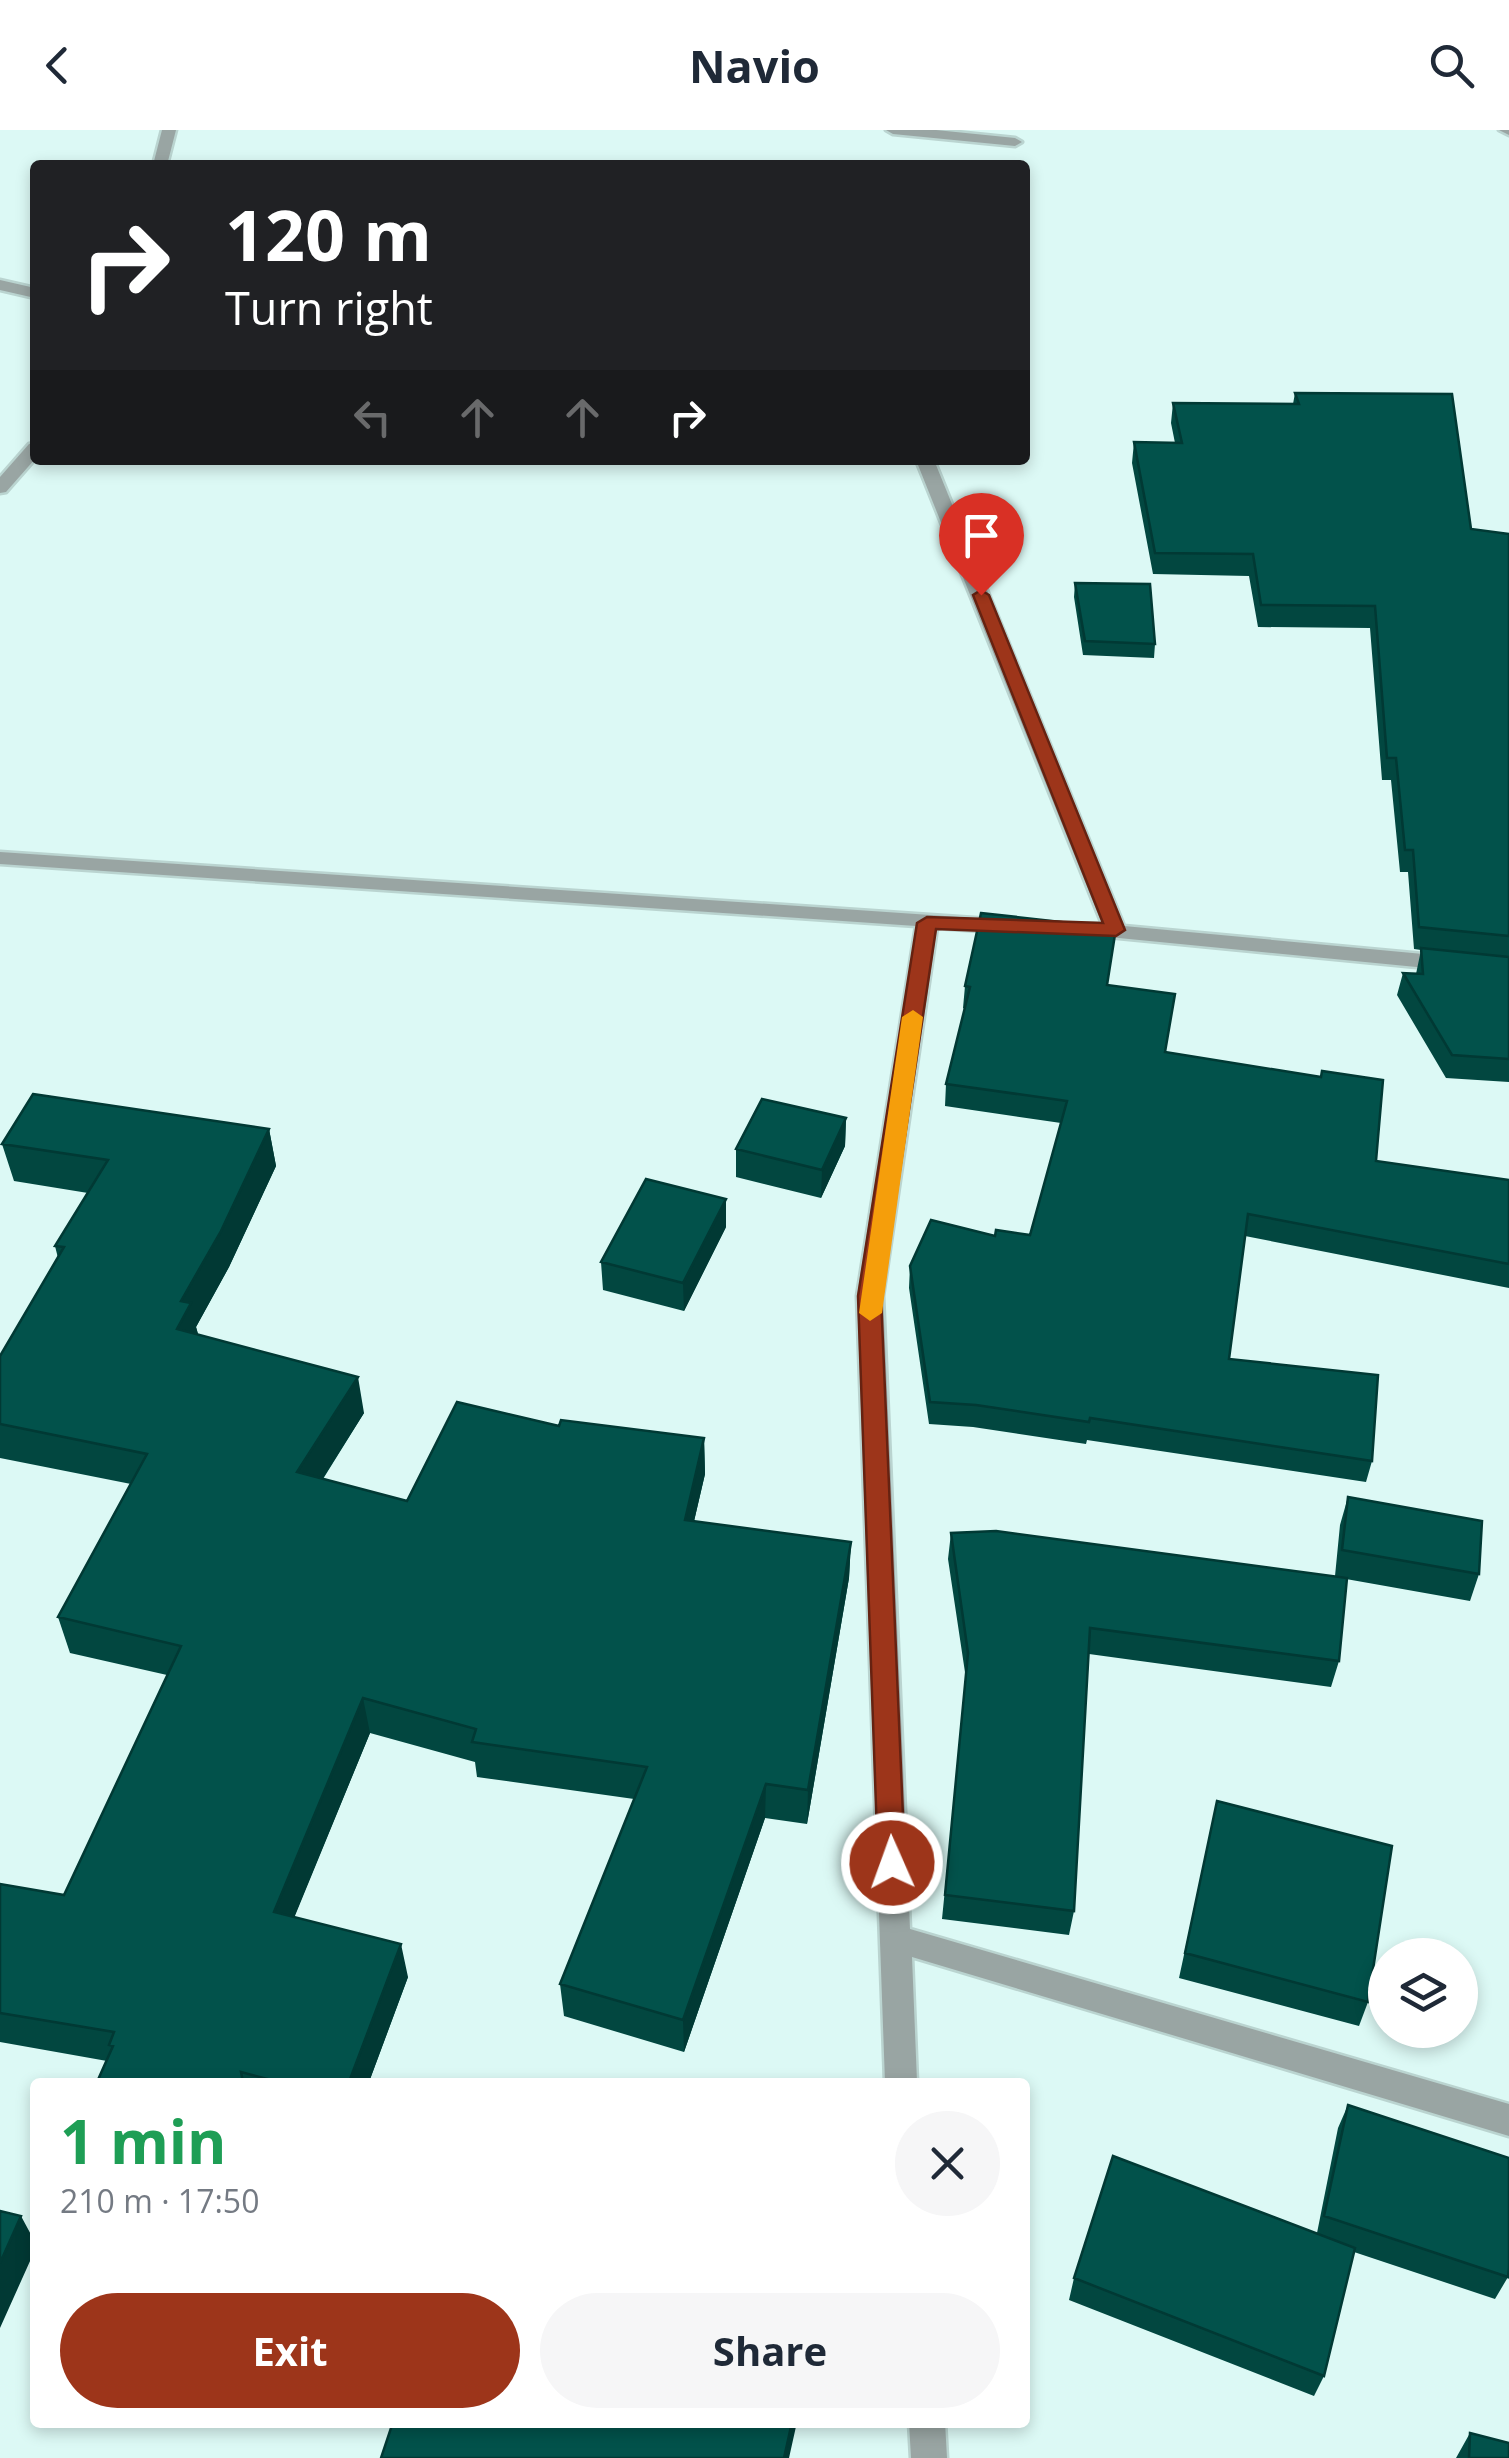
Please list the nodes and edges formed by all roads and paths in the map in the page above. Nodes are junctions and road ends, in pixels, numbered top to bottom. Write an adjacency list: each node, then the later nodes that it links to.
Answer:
1 (169, 130): 4 (street)
2 (893, 130): 3 (street)
3 (1016, 142)
4 (161, 160)
5 (0, 286): 6 (street)
6 (30, 292)
7 (30, 454): 9 (street)
8 (926, 465): 12 (street)
9 (0, 488)
10 (0, 858): 11 (street)
11 (927, 923): 12 (street); 14 (street)
12 (1116, 930): 13 (street)
13 (1509, 969)
14 (894, 1938): 15 (street); 16 (street)
15 (902, 2078)
16 (1509, 2120)
17 (927, 2428): 18 (street)
18 (929, 2458)

